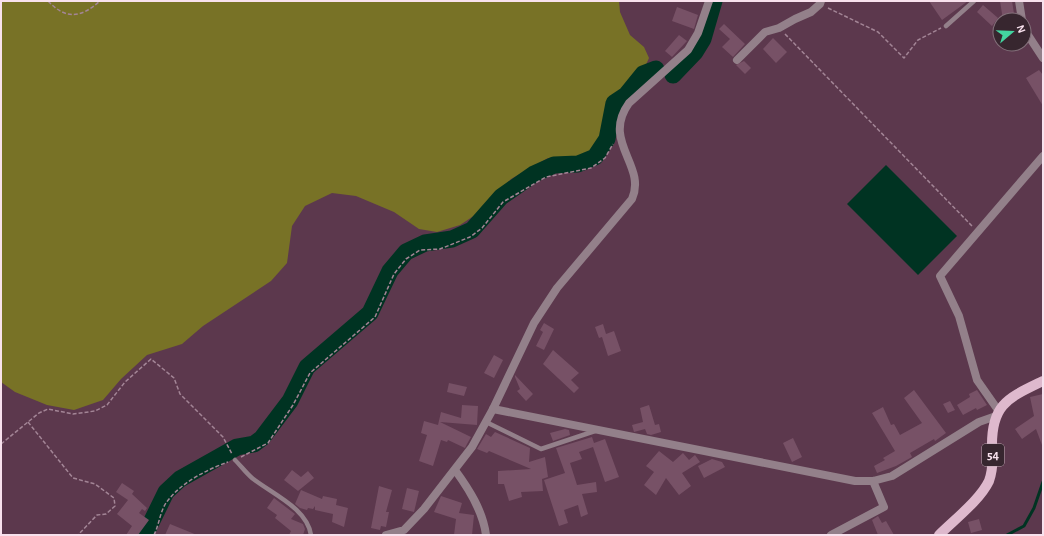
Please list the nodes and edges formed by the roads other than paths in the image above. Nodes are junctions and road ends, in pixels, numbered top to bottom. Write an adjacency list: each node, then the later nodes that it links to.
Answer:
1 (709, 1): 12 (street)
2 (974, 1): 6 (lane)
3 (1018, 1): 5 (street)
4 (819, 2): 9 (street)
5 (1020, 12)
6 (946, 26)
7 (1032, 42): 8 (street)
8 (1043, 58)
9 (737, 60)
10 (1043, 156): 13 (street)
11 (1043, 381): 13 (main road)
12 (493, 409): 14 (street); 15 (street)
13 (997, 413): 18 (street); 24 (main road, 54)
14 (486, 422): 15 (lane); 17 (street)
15 (598, 430): 18 (street)
16 (236, 460): 20 (lane)
17 (455, 470): 19 (street); 22 (street)
18 (873, 481): 23 (street)
19 (403, 533): 21 (street)
20 (311, 535)
21 (386, 535)
22 (486, 535)
23 (831, 535)
24 (939, 535)

